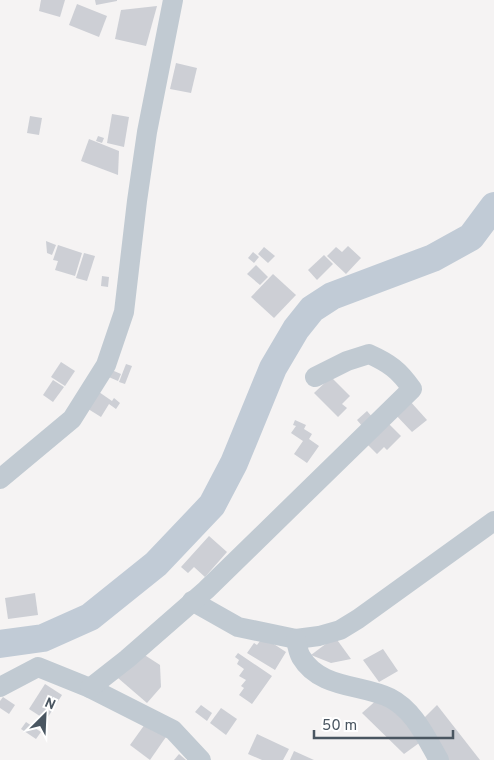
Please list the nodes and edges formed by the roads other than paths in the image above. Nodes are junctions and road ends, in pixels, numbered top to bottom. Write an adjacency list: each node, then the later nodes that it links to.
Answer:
1 (173, 0): 4 (street)
2 (494, 206): 8 (street)
3 (315, 376): 6 (street)
4 (0, 479)
5 (494, 521): 7 (street)
6 (192, 601): 7 (street); 10 (street)
7 (296, 639): 12 (street)
8 (0, 644)
9 (0, 687): 10 (street)
10 (90, 688): 11 (street)
11 (201, 760)
12 (440, 760)

